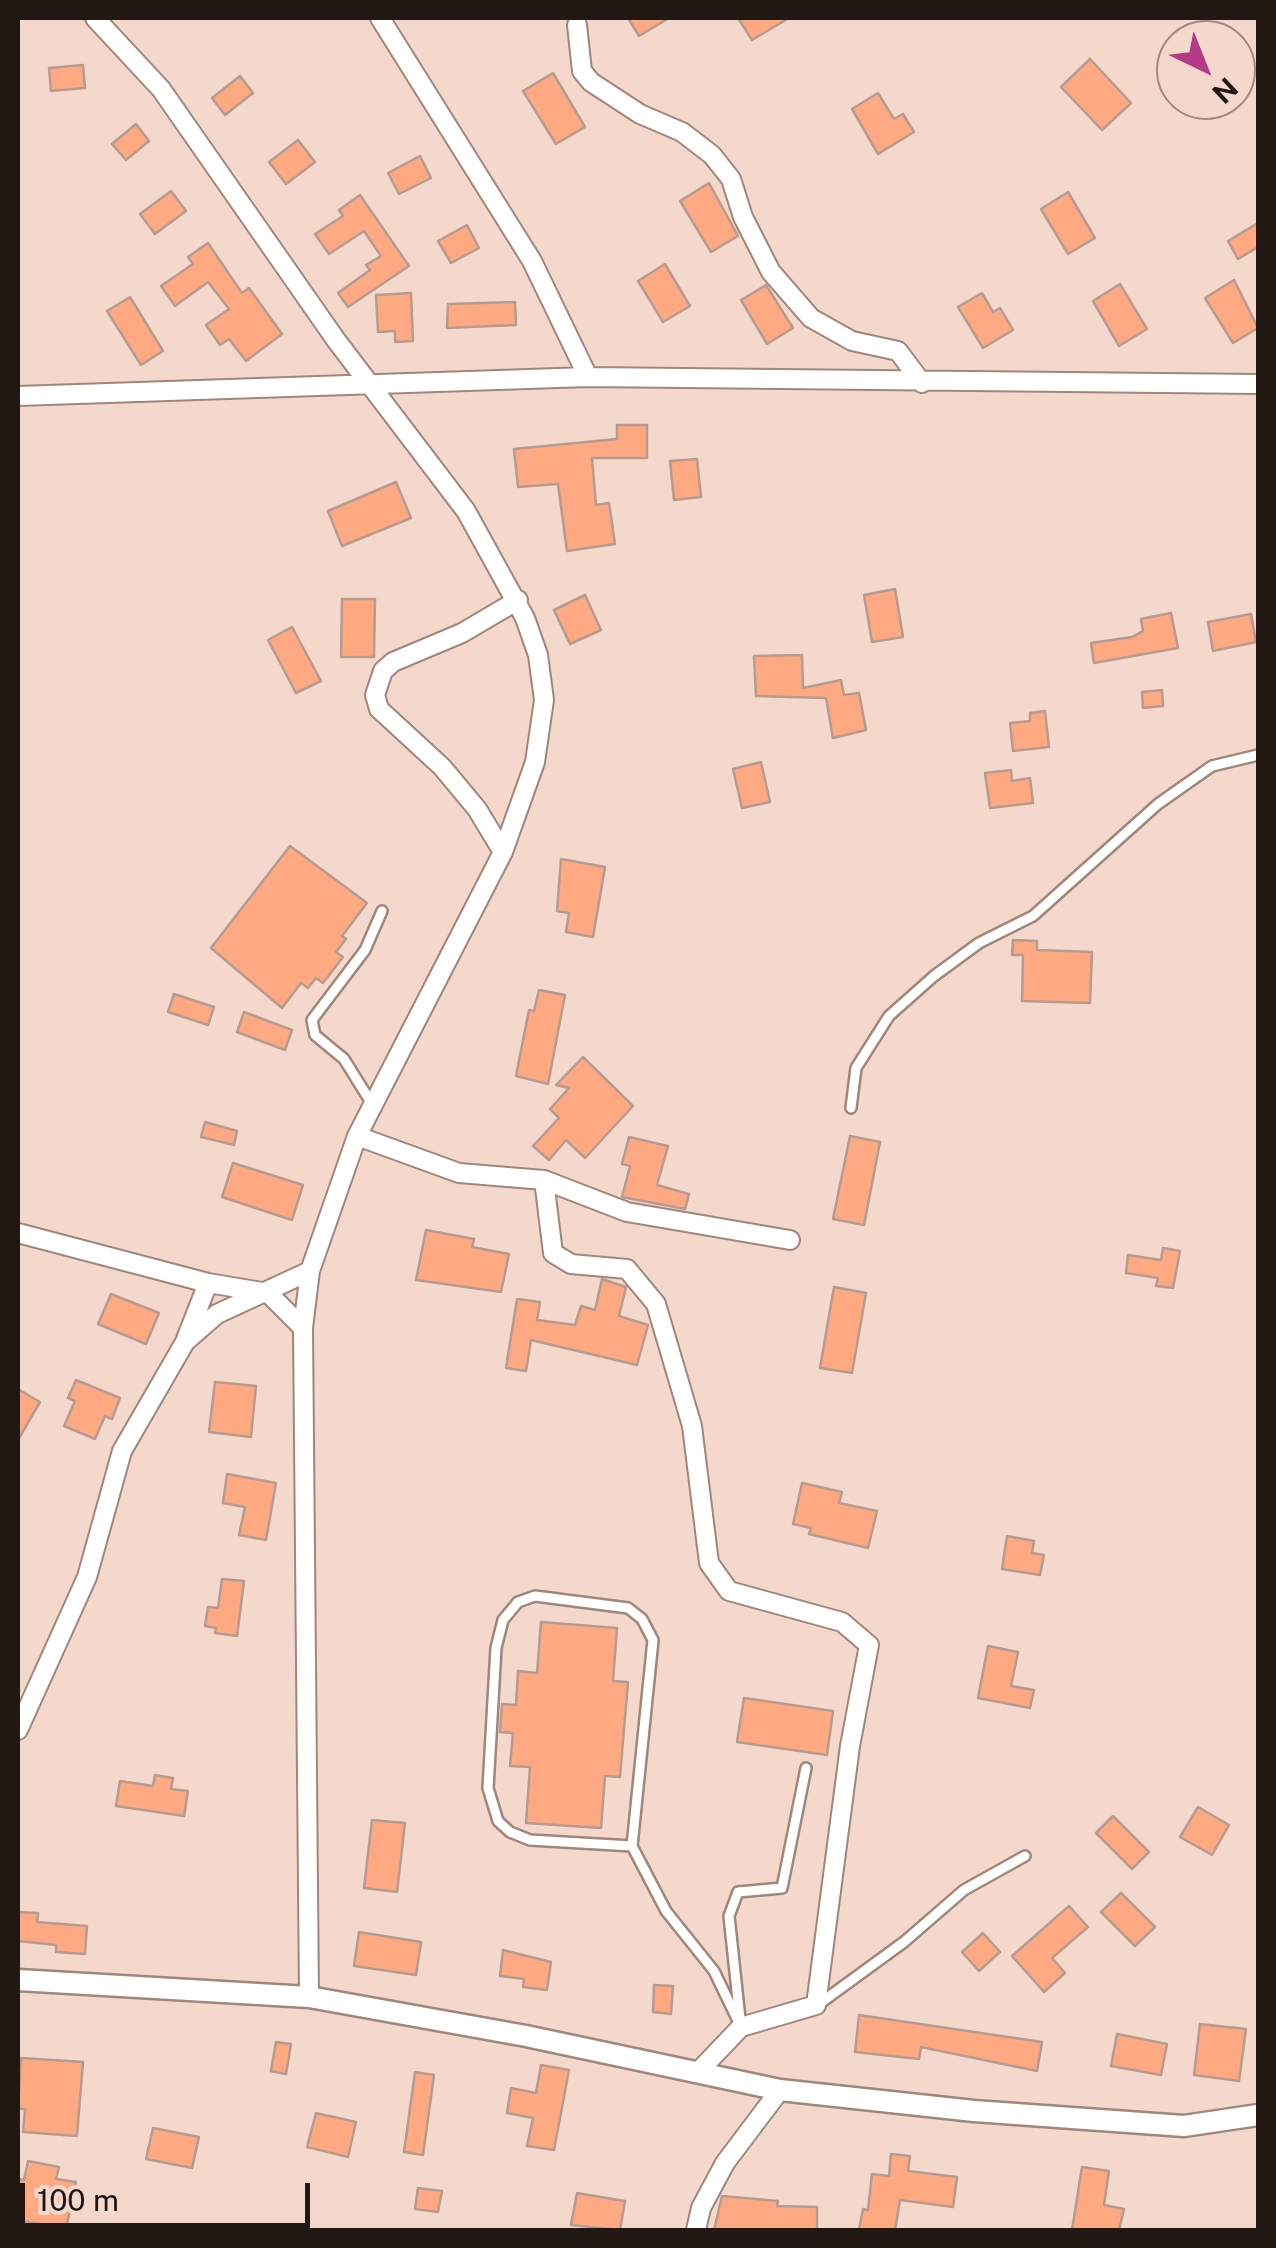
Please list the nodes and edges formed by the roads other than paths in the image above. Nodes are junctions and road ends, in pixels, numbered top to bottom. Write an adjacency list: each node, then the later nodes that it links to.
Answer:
1 (95, 18): 7 (street)
2 (380, 18): 4 (street)
3 (577, 25): 5 (street)
4 (588, 377): 5 (street); 7 (street)
5 (922, 383): 6 (street)
6 (1258, 384)
7 (375, 387): 8 (street); 9 (street)
8 (18, 396)
9 (518, 600): 11 (street); 11 (street)
10 (1258, 755): 14 (lane)
11 (502, 852): 13 (street)
12 (382, 912): 13 (lane)
13 (373, 1106): 15 (street)
14 (851, 1108)
15 (357, 1136): 16 (street); 19 (street)
16 (544, 1180): 18 (street); 30 (street)
17 (18, 1234): 20 (street)
18 (790, 1240)
19 (310, 1271): 21 (street); 22 (street)
20 (208, 1283): 21 (street); 23 (street)
21 (268, 1293): 22 (street); 23 (street)
22 (303, 1328): 29 (street)
23 (185, 1342): 24 (street)
24 (18, 1730)
25 (806, 1768): 31 (lane)
26 (632, 1846): 26 (lane); 31 (lane)
27 (1025, 1856): 30 (lane)
28 (18, 1980): 29 (street)
29 (309, 1996): 32 (street)
30 (816, 2006): 31 (street)
31 (741, 2027): 32 (street)
32 (698, 2072): 33 (street)
33 (780, 2090): 34 (street); 35 (street)
34 (1258, 2115)
35 (696, 2230)

